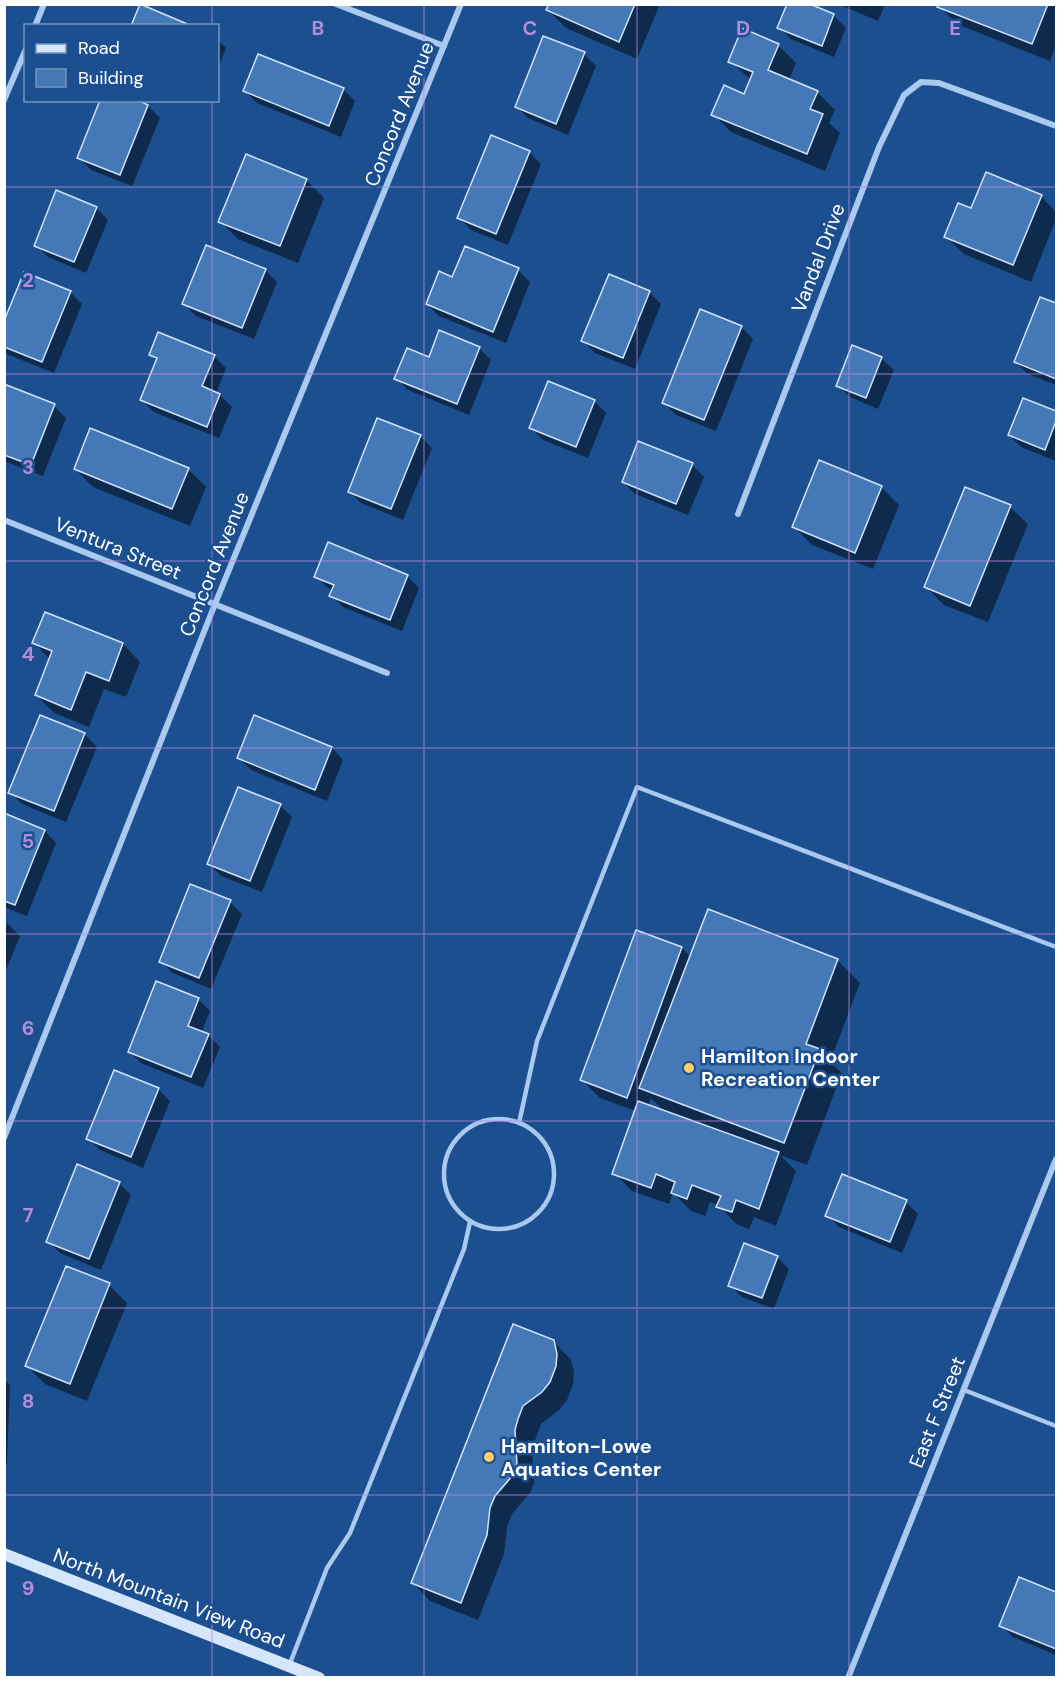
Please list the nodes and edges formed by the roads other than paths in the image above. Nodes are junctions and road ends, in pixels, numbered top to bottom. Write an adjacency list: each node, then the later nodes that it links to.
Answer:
1 (44, 4): 4 (street)
2 (336, 4): 5 (street)
3 (461, 4): 5 (street, Concord Avenue)
4 (36, 24)
5 (444, 46): 11 (street, Concord Avenue)
6 (24, 54): 7 (street)
7 (4, 100)
8 (1056, 126): 9 (street, Vandal Drive)
9 (738, 514)
10 (4, 520): 11 (street, Ventura Street)
11 (215, 604): 12 (street, Ventura Street); 15 (street, Concord Avenue)
12 (387, 673)
13 (1056, 947): 14 (lane)
14 (519, 1123): 17 (lane); 17 (lane)
15 (4, 1138)
16 (1056, 1163): 18 (street, East F Street)
17 (470, 1222): 21 (lane)
18 (964, 1390): 19 (lane); 23 (street, East F Street)
19 (1056, 1426)
20 (4, 1554): 21 (street, North Mountain View Road)
21 (289, 1666): 22 (street, North Mountain View Road)
22 (319, 1677)
23 (848, 1677)

